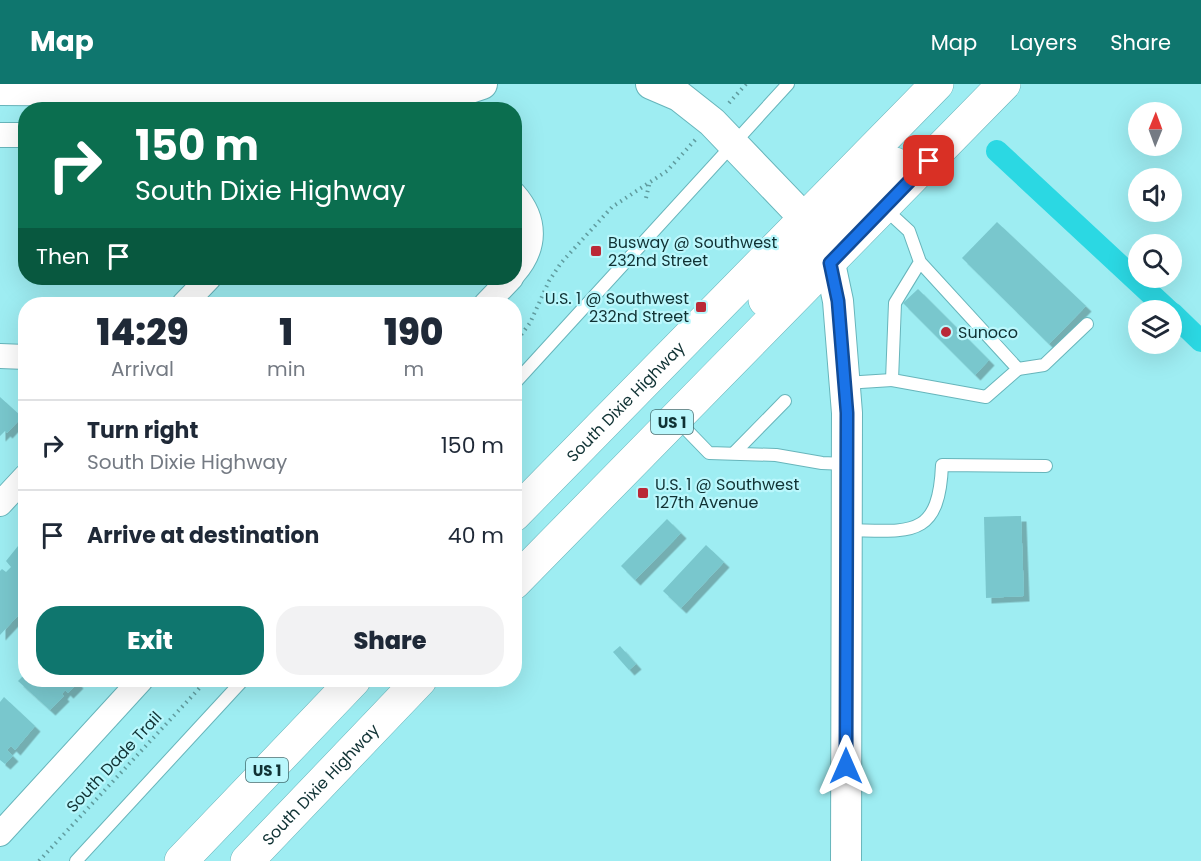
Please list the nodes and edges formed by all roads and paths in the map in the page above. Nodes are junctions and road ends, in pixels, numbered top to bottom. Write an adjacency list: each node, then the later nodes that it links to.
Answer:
1 (482, 84): 8 (street)
2 (651, 84): 14 (street)
3 (746, 84): 10 (path)
4 (788, 84): 14 (lane)
5 (938, 84): 19 (highway, South Dixie Highway / US 1)
6 (975, 84): 22 (highway)
7 (1004, 84): 18 (highway, US 1)
8 (281, 88): 9 (street)
9 (0, 90)
10 (732, 99)
11 (0, 135): 12 (street)
12 (18, 135)
13 (691, 144): 15 (path)
14 (734, 144): 19 (street); 32 (lane)
15 (650, 181): 16 (path); 28 (path)
16 (646, 198)
17 (522, 205): 21 (street)
18 (884, 207): 20 (lane); 22 (highway, US 1)
19 (805, 219): 22 (street); 42 (highway, South Dixie Highway / US 1); 44 (highway)
20 (920, 262): 31 (lane); 33 (lane)
21 (522, 263)
22 (830, 263): 34 (street); 36 (highway, US 1)
23 (202, 285): 25 (street)
24 (504, 285): 26 (street)
25 (191, 297)
26 (493, 297)
27 (1087, 324): 31 (lane)
28 (522, 333)
29 (0, 356): 30 (street)
30 (18, 357)
31 (1018, 369): 33 (lane)
32 (522, 375)
33 (892, 380): 34 (lane)
34 (845, 383): 38 (street)
35 (785, 401): 37 (lane)
36 (675, 419): 37 (lane); 45 (highway, US 1)
37 (734, 453): 38 (lane)
38 (847, 464): 43 (street)
39 (1046, 466): 43 (lane)
40 (18, 485): 41 (street)
41 (0, 504)
42 (522, 507)
43 (847, 530): 57 (street)
44 (522, 547)
45 (522, 575)
46 (135, 687): 52 (street)
47 (201, 687): 53 (path, South Dade Trail)
48 (237, 687): 54 (lane)
49 (347, 687): 55 (highway, US 1)
50 (408, 687): 51 (highway, South Dixie Highway / US 1)
51 (394, 695): 56 (highway, South Dixie Highway / US 1)
52 (0, 834)
53 (39, 861)
54 (76, 861)
55 (181, 861)
56 (246, 861)
57 (846, 861)

